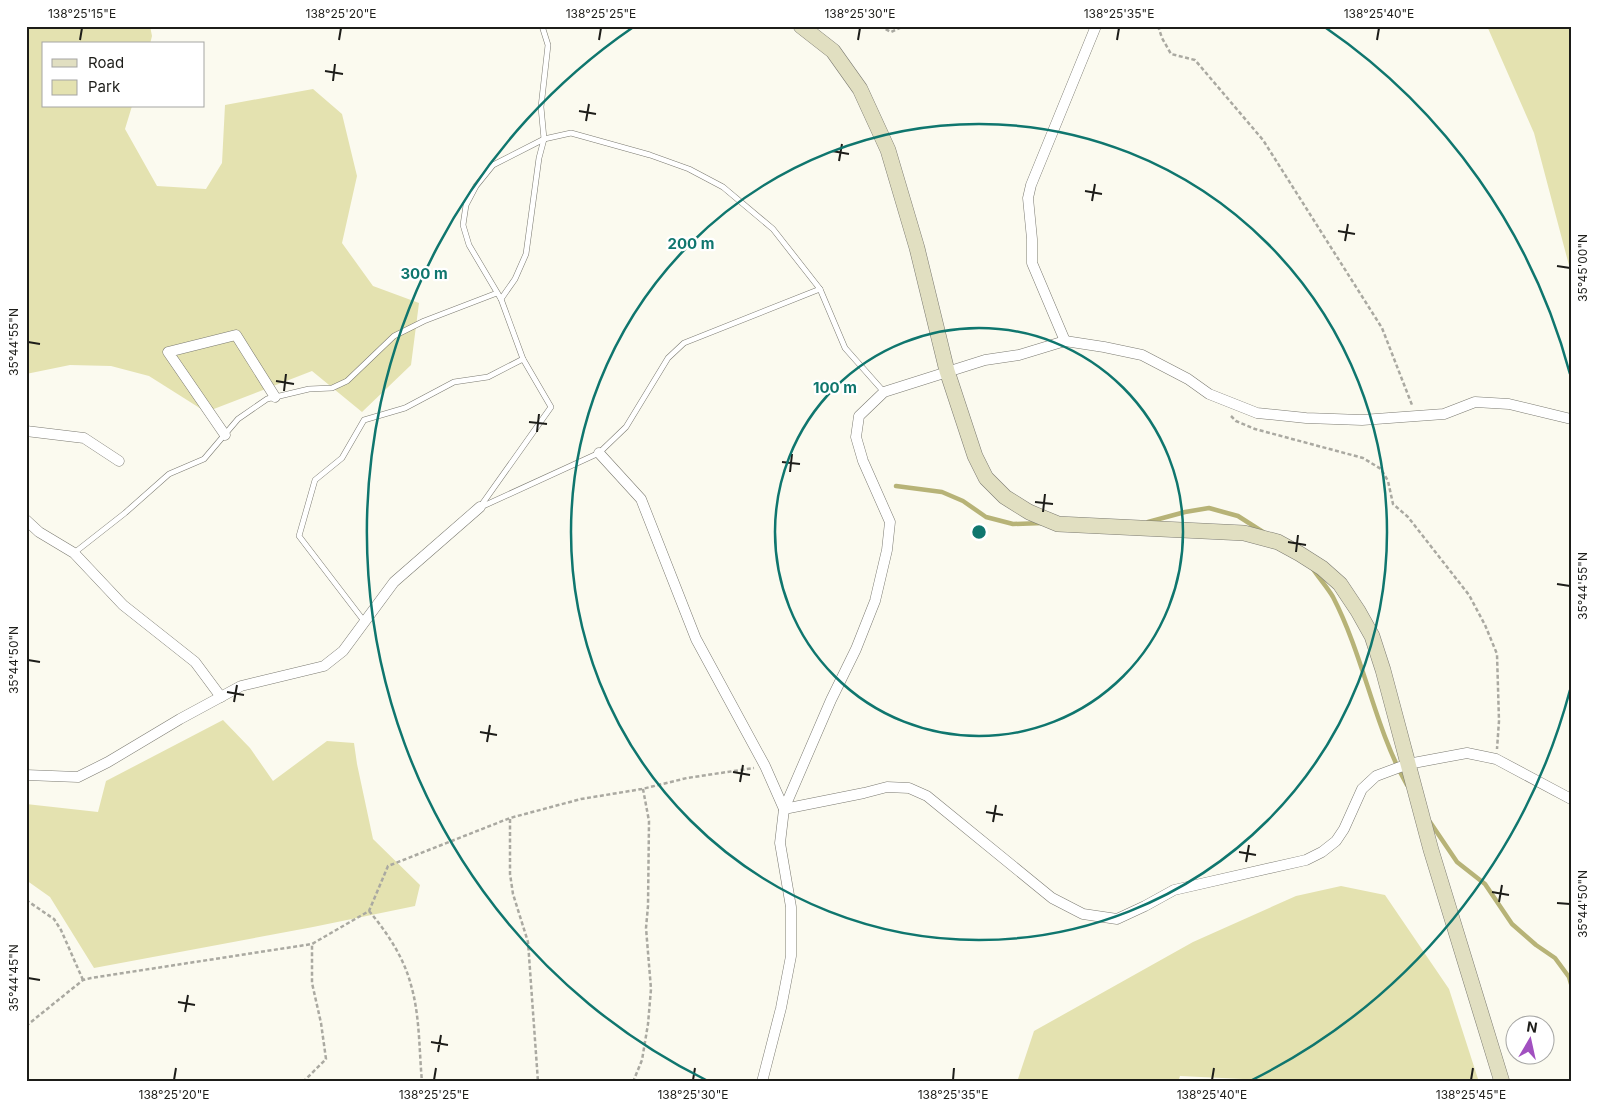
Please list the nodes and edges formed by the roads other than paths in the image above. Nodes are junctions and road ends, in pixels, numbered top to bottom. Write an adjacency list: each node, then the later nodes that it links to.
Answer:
1 (542, 26): 4 (lane)
2 (801, 26): 10 (street)
3 (1096, 26): 8 (street)
4 (544, 139): 5 (lane); 6 (lane); 7 (lane)
5 (820, 289): 11 (lane); 16 (lane)
6 (497, 294): 7 (lane); 12 (lane)
7 (501, 299): 9 (lane)
8 (1065, 342): 10 (street); 13 (street)
9 (523, 359): 18 (lane); 21 (lane)
10 (947, 372): 11 (street); 23 (street)
11 (884, 392): 26 (street)
12 (275, 397): 15 (lane); 15 (street)
13 (1571, 419)
14 (26, 431): 17 (street)
15 (225, 434): 20 (lane)
16 (599, 453): 18 (lane); 26 (street)
17 (119, 461)
18 (480, 507): 21 (street)
19 (26, 520): 20 (street)
20 (74, 553): 22 (street)
21 (364, 622): 22 (street)
22 (221, 697): 24 (street)
23 (1408, 764): 25 (street); 26 (street); 28 (street)
24 (26, 775)
25 (1571, 799)
26 (784, 809): 27 (street)
27 (762, 1082)
28 (1502, 1082)

